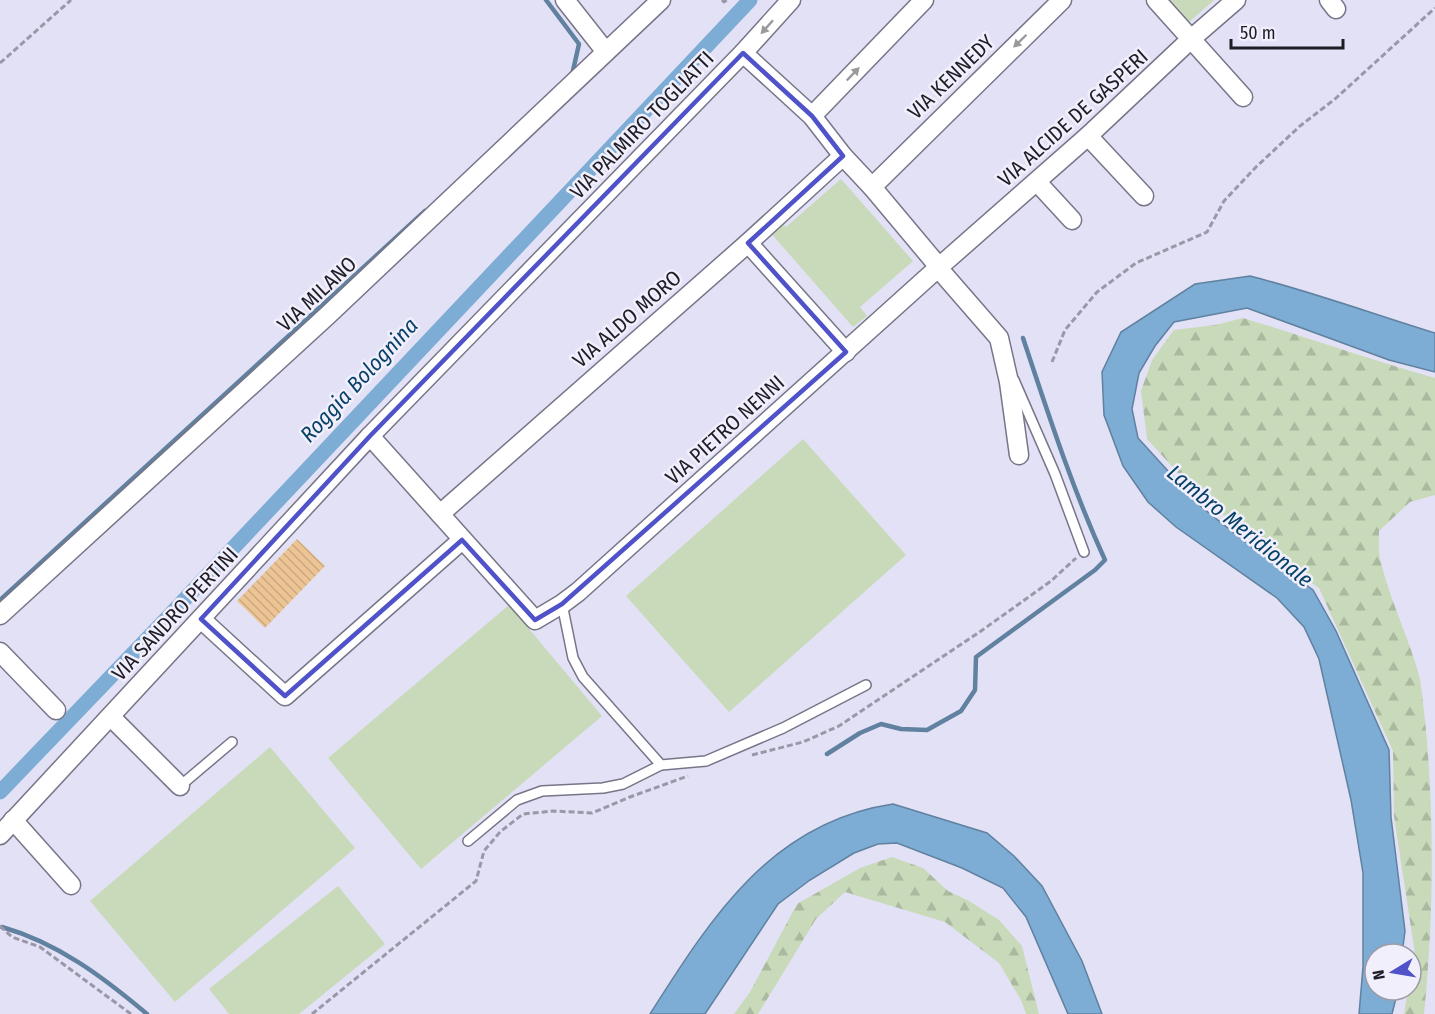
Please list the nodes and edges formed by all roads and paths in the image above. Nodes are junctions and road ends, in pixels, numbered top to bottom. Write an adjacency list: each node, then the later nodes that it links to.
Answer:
1 (71, 0): 15 (path)
2 (565, 0): 13 (street)
3 (661, 0): 13 (street, VIA MILANO)
4 (722, 0): 5 (path)
5 (727, 0)
6 (791, 0): 14 (street, one-way to 14)
7 (924, 0): 17 (street, one-way to 7)
8 (1062, 0): 21 (street, VIA KENNEDY, one-way to 21)
9 (1156, 0): 12 (street)
10 (1236, 0): 12 (street, VIA ALCIDE DE GASPERI)
11 (1435, 9): 28 (path)
12 (1191, 39): 16 (street); 18 (street, VIA ALCIDE DE GASPERI)
13 (606, 52): 35 (street, VIA MILANO)
14 (743, 53): 17 (street, VIA PALMIRO TOGLIATTI); 29 (street, VIA PALMIRO TOGLIATTI)
15 (0, 63)
16 (1243, 97)
17 (812, 116): 19 (street, VIA PALMIRO TOGLIATTI)
18 (1088, 136): 20 (street, VIA ALCIDE DE GASPERI); 22 (street)
19 (843, 156): 21 (street, VIA PALMIRO TOGLIATTI); 24 (street, VIA ALDO MORO)
20 (1037, 182): 23 (street); 25 (street, VIA ALCIDE DE GASPERI)
21 (872, 187): 25 (street, VIA PALMIRO TOGLIATTI)
22 (1144, 196)
23 (1072, 220)
24 (748, 243): 26 (street); 31 (street, VIA ALDO MORO)
25 (939, 268): 26 (street, VIA PIETRO NENNI); 27 (street, VIA PALMIRO TOGLIATTI)
26 (846, 352): 34 (street, VIA PIETRO NENNI)
27 (1005, 362): 30 (street, VIA PALMIRO TOGLIATTI); 33 (lane)
28 (1052, 362)
29 (370, 436): 31 (street); 36 (street, VIA SANDRO PERTINI)
30 (1019, 455)
31 (440, 514): 32 (street)
32 (462, 540): 34 (street, VIA PIETRO NENNI); 36 (street)
33 (1084, 552): 42 (path)
34 (562, 604): 43 (lane)
35 (0, 615)
36 (201, 620): 40 (street, VIA SANDRO PERTINI)
37 (0, 652): 39 (street)
38 (866, 685): 43 (lane)
39 (56, 710)
40 (111, 717): 45 (street); 46 (street, VIA SANDRO PERTINI)
41 (232, 742): 45 (lane)
42 (748, 757)
43 (661, 765): 48 (lane)
44 (693, 774): 52 (path)
45 (180, 786)
46 (13, 820): 47 (street, VIA SANDRO PERTINI); 49 (street)
47 (0, 834)
48 (468, 841)
49 (71, 885)
50 (0, 926): 51 (path)
51 (131, 1014)
52 (312, 1014)

